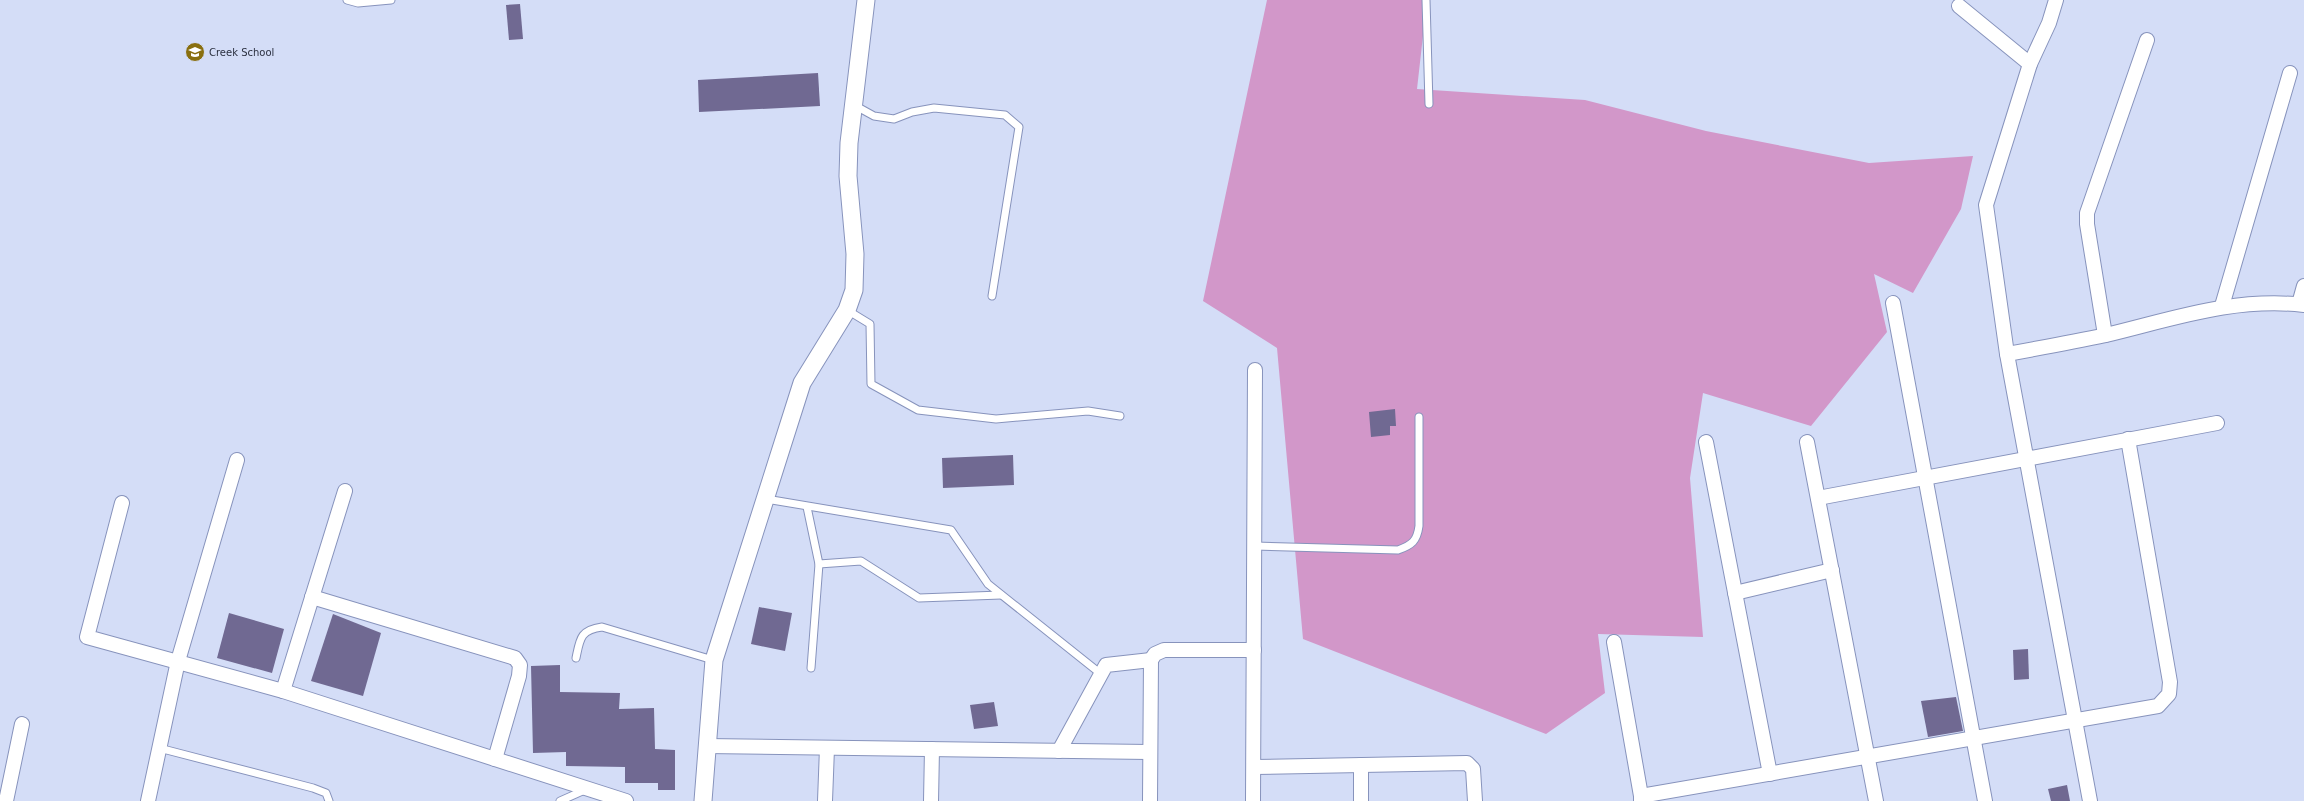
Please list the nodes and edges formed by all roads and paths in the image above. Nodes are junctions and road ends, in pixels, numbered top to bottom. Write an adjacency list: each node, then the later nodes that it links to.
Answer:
1 (347, 0): 2 (lane)
2 (391, 0)
3 (866, 0): 11 (street)
4 (1426, 0): 10 (lane)
5 (2056, 0): 8 (street)
6 (1959, 6): 8 (street)
7 (2147, 40): 18 (street)
8 (2030, 64): 19 (street)
9 (2290, 73): 16 (street)
10 (1429, 104)
11 (854, 105): 13 (lane); 17 (street)
12 (2304, 286): 15 (street)
13 (992, 296)
14 (1893, 303): 29 (street)
15 (2302, 304): 16 (street)
16 (2222, 306): 18 (street)
17 (847, 310): 21 (lane); 32 (street)
18 (2105, 335): 19 (street)
19 (2007, 354): 27 (street)
20 (1255, 370): 35 (street)
21 (1120, 416)
22 (1419, 417): 35 (lane)
23 (2217, 423): 24 (street)
24 (2128, 440): 27 (street); 50 (street)
25 (1706, 442): 38 (street)
26 (1807, 442): 31 (street)
27 (2026, 459): 29 (street); 50 (street)
28 (236, 460): 46 (street)
29 (1925, 478): 31 (street); 52 (street)
30 (345, 490): 40 (street)
31 (1818, 498): 37 (street)
32 (764, 499): 34 (lane); 44 (street)
33 (122, 504): 46 (street)
34 (806, 506): 36 (lane); 39 (lane)
35 (1255, 546): 42 (street)
36 (819, 564): 39 (lane); 47 (lane)
37 (1832, 570): 38 (street); 59 (street)
38 (1735, 593): 63 (street)
39 (1001, 595): 48 (lane)
40 (312, 597): 49 (street); 60 (street)
41 (1614, 642): 65 (street)
42 (1254, 650): 45 (street); 62 (street)
43 (576, 658): 44 (lane)
44 (714, 660): 53 (street)
45 (1151, 660): 48 (street); 58 (street)
46 (178, 661): 49 (street); 54 (street)
47 (811, 668)
48 (1101, 674): 57 (street)
49 (283, 691): 60 (street)
50 (2075, 721): 52 (street); 80 (street)
51 (22, 724): 66 (street)
52 (1973, 738): 59 (street); 79 (street)
53 (706, 746): 55 (street); 71 (street)
54 (159, 748): 67 (street); 68 (lane)
55 (827, 748): 56 (street); 72 (street)
56 (932, 750): 57 (street); 73 (street)
57 (1059, 751): 58 (street)
58 (1149, 752): 74 (street)
59 (1867, 756): 63 (street); 78 (street)
60 (495, 759): 64 (street)
61 (1361, 764): 62 (street); 76 (street); 77 (street)
62 (1254, 767): 75 (street)
63 (1770, 774): 65 (street)
64 (580, 795): 69 (lane); 70 (street)
65 (1641, 798)
66 (6, 801)
67 (148, 801)
68 (329, 801)
69 (560, 801)
70 (626, 801)
71 (703, 801)
72 (825, 801)
73 (931, 801)
74 (1150, 801)
75 (1253, 801)
76 (1362, 801)
77 (1475, 801)
78 (1876, 801)
79 (1985, 801)
80 (2090, 801)

